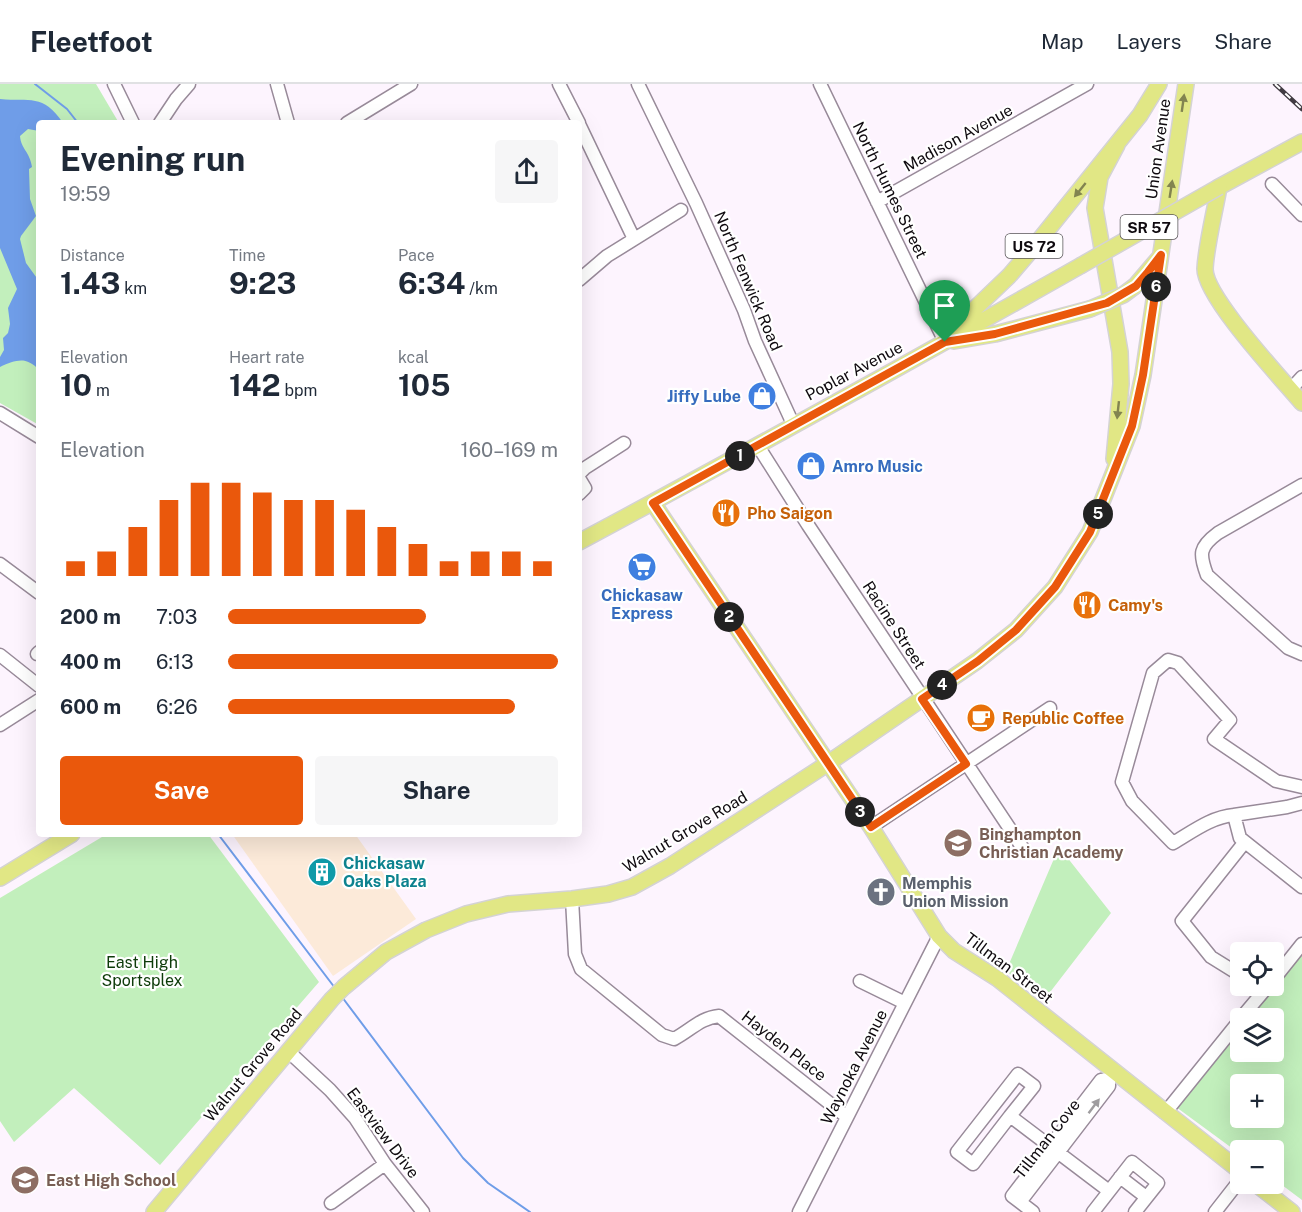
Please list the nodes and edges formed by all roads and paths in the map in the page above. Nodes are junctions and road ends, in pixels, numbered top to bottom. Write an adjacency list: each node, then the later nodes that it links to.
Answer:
1 (114, 84): 11 (street)
2 (189, 84): 12 (street)
3 (278, 84): 13 (street)
4 (411, 84): 14 (street)
5 (559, 84): 15 (street)
6 (638, 84): 32 (street, North Fenwick Road)
7 (822, 84): 21 (street, North Humes Street)
8 (1087, 84): 21 (street, Madison Avenue)
9 (1159, 84): 18 (main road, Union Avenue / US 72)
10 (1186, 84): 25 (main road, Union Avenue / US 72, one-way to 10)
11 (132, 120)
12 (162, 120)
13 (287, 120)
14 (352, 120)
15 (577, 120)
16 (582, 131): 24 (street)
17 (1302, 142): 20 (main road, Poplar Avenue / SR 57)
18 (1117, 145): 27 (main road, US 72, one-way to 27); 37 (main road, Walnut Grove Road, one-way to 37)
19 (1272, 184): 23 (street)
20 (1219, 187): 27 (main road, Poplar Avenue / SR 57, bridge); 29 (main road)
21 (877, 202): 27 (street, North Humes Street)
22 (681, 210): 24 (street)
23 (1302, 215)
24 (634, 239): 26 (street)
25 (1161, 255): 27 (main road, US 72, bridge); 37 (main road, Walnut Grove Road)
26 (582, 277)
27 (945, 342): 32 (main road, Poplar Avenue / US 72)
28 (1302, 377): 29 (street)
29 (1291, 389): 30 (main road)
30 (1302, 403)
31 (0, 412): 33 (street)
32 (793, 424): 35 (main road, Poplar Avenue / US 72)
33 (36, 435)
34 (624, 443): 36 (street)
35 (758, 446): 39 (main road, Poplar Avenue / US 72); 46 (street, Racine Street)
36 (582, 472)
37 (1113, 476): 46 (main road, Walnut Grove Road)
38 (1302, 485): 43 (street)
39 (653, 503): 40 (main road, Poplar Avenue / US 72); 50 (main road, Tillman Street)
40 (582, 540)
41 (0, 564): 42 (street)
42 (36, 591)
43 (1302, 654)
44 (0, 656): 45 (street)
45 (36, 684)
46 (922, 699): 50 (main road, Walnut Grove Road); 51 (street, Racine Street)
47 (36, 702): 49 (street)
48 (1050, 708): 51 (street)
49 (0, 725)
50 (827, 764): 55 (main road, Tillman Street); 61 (main road, Walnut Grove Road)
51 (966, 764): 55 (street); 58 (street, Racine Street)
52 (1302, 787): 54 (street)
53 (1302, 803): 54 (street)
54 (1234, 815): 57 (street)
55 (871, 827): 62 (main road, Tillman Street)
56 (67, 837): 59 (main road)
57 (1244, 843): 60 (street); 65 (street)
58 (1024, 850)
59 (0, 878)
60 (1302, 887)
61 (572, 899): 69 (main road, Walnut Grove Road); 75 (street, Hayden Place)
62 (939, 936): 67 (street, Waynoka Avenue); 70 (main road, Tillman Street)
63 (1302, 944): 64 (street)
64 (1284, 966)
65 (1230, 969)
66 (860, 981): 67 (street)
67 (905, 1003): 75 (street, Waynoka Avenue)
68 (1230, 1033): 73 (street)
69 (288, 1051): 80 (street, Eastview Drive); 87 (main road, Walnut Grove Road)
70 (1112, 1076): 73 (main road, Tillman Street); 78 (street, Tillman Cove)
71 (1005, 1091): 72 (street); 72 (street); 76 (street)
72 (1021, 1103): 74 (street)
73 (1165, 1113): 79 (main road, Tillman Street)
74 (1010, 1116): 77 (street); 78 (street)
75 (847, 1117): 89 (street, Waynoka Avenue)
76 (977, 1126): 77 (street); 77 (street)
77 (993, 1139)
78 (1054, 1149): 82 (street); 90 (street, Tillman Cove)
79 (1230, 1163)
80 (385, 1164): 86 (street); 88 (street, Eastview Drive)
81 (1120, 1177): 82 (street); 85 (street); 85 (street)
82 (1109, 1191): 91 (street)
83 (1230, 1193): 93 (street)
84 (1269, 1194): 94 (main road)
85 (1146, 1197): 92 (street)
86 (331, 1203)
87 (154, 1212)
88 (423, 1212)
89 (799, 1212)
90 (1033, 1212)
91 (1093, 1212)
92 (1135, 1212)
93 (1215, 1212)
94 (1292, 1212)

